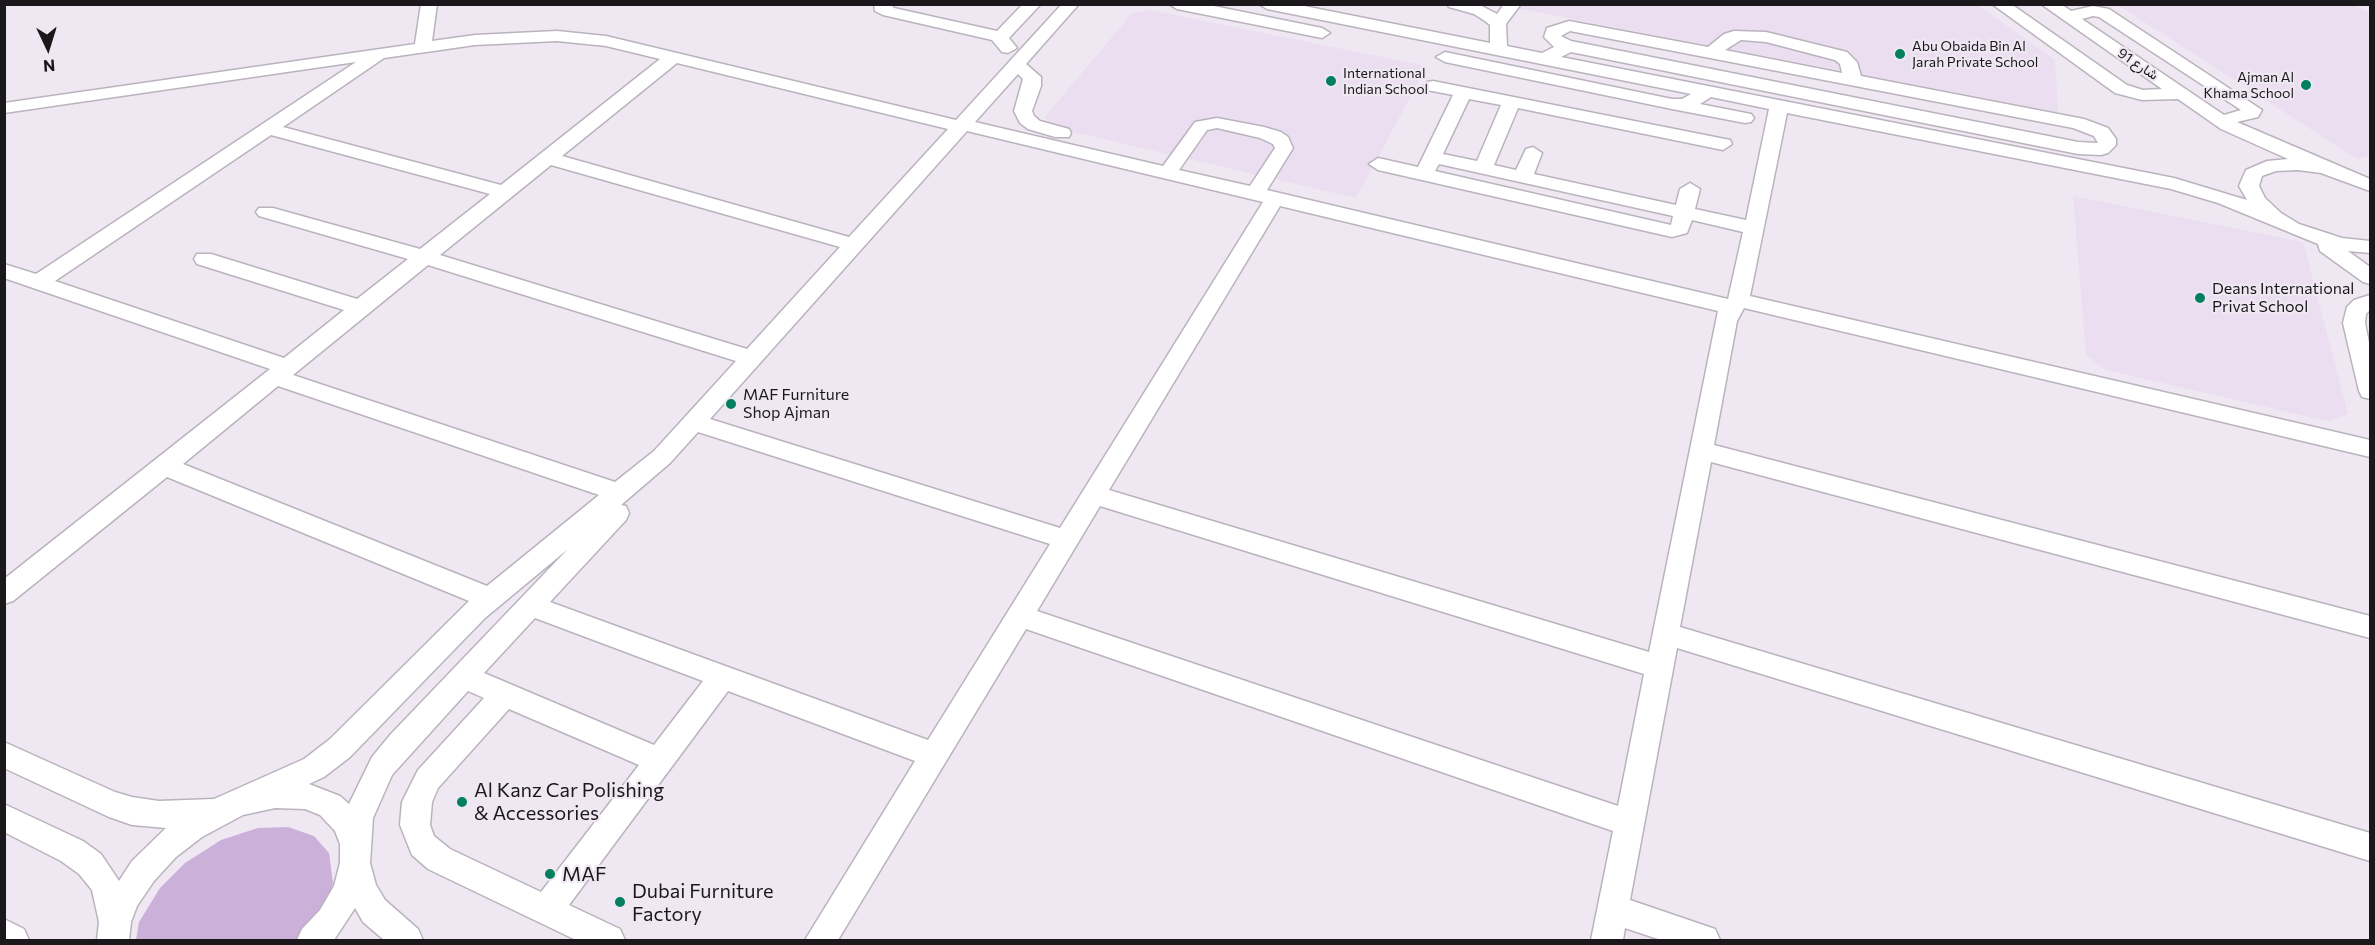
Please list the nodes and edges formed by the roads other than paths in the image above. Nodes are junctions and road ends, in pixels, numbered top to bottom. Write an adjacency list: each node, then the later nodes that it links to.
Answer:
1 (429, 4): 18 (street)
2 (882, 4): 15 (street)
3 (1033, 4): 15 (street)
4 (1071, 4): 24 (street)
5 (1177, 4): 16 (street)
6 (1267, 4): 16 (street)
7 (1455, 4): 11 (street)
8 (1513, 4): 14 (street)
9 (2000, 4): 30 (street)
10 (2049, 4): 13 (street, شارع 91)
11 (1482, 8): 14 (street)
12 (2097, 8): 13 (street); 37 (street)
13 (2067, 17): 30 (street, شارع 91)
14 (1498, 24): 19 (street)
15 (1000, 37): 24 (street)
16 (1402, 40): 20 (street)
17 (1568, 46): 22 (street); 25 (street); 41 (street)
18 (423, 48): 21 (street); 23 (street)
19 (1498, 50): 20 (street); 25 (street)
20 (1455, 51): 26 (street); 29 (street)
21 (381, 53): 35 (street); 40 (street)
22 (1710, 54): 27 (street); 27 (street)
23 (671, 59): 39 (street); 45 (street)
24 (1021, 59): 39 (street); 42 (street)
25 (1545, 59): 28 (street)
26 (1485, 65): 29 (street); 31 (street)
27 (1853, 79): 41 (street)
28 (1707, 92): 33 (street); 34 (street)
29 (1469, 93): 32 (street); 48 (street)
30 (2181, 94): 37 (street, شارع 91)
31 (1634, 96): 33 (street); 38 (street)
32 (1512, 101): 38 (street); 49 (street)
33 (1679, 105): 36 (street)
34 (1779, 106): 46 (street); 62 (street)
35 (4, 108)
36 (1745, 118)
37 (2224, 123): 50 (street, شارع 91); 51 (street, شارع 91)
38 (1626, 124): 43 (street)
39 (961, 125): 52 (street); 64 (street)
40 (268, 129): 57 (street); 70 (street)
41 (2030, 137): 46 (street)
42 (1102, 143)
43 (1724, 144)
44 (1533, 153): 53 (street)
45 (548, 158): 57 (street); 64 (street)
46 (2048, 160): 54 (street)
47 (1378, 164): 48 (street)
48 (1428, 166): 49 (street); 60 (street)
49 (1483, 168): 53 (street)
50 (2325, 168): 51 (street); 55 (street)
51 (2255, 172): 54 (street); 61 (street)
52 (1167, 173): 58 (street); 58 (street)
53 (1523, 177): 60 (street)
54 (2168, 183): 61 (street)
55 (2370, 185)
56 (1690, 189): 60 (street)
57 (504, 192): 66 (street)
58 (1265, 196): 72 (street); 83 (street)
59 (266, 212): 66 (street)
60 (1684, 213): 62 (street)
61 (2274, 217): 63 (street)
62 (1754, 228): 72 (street)
63 (2313, 237): 65 (street); 69 (street)
64 (854, 246): 74 (street)
65 (2370, 247)
66 (424, 257): 73 (street); 74 (street)
67 (204, 259): 73 (street)
68 (4, 271): 70 (street)
69 (2370, 277)
70 (39, 282): 75 (street)
71 (2370, 302): 76 (street)
72 (1736, 303): 78 (street); 79 (street)
73 (362, 308): 75 (street)
74 (752, 358): 77 (street)
75 (281, 372): 81 (street); 82 (street)
76 (2370, 391)
77 (694, 422): 80 (street); 84 (street)
78 (2370, 449)
79 (1700, 450): 89 (street); 90 (street)
80 (662, 457): 82 (street); 87 (street)
81 (164, 466): 85 (street); 86 (street)
82 (620, 493): 86 (street)
83 (1092, 494): 84 (street); 91 (street)
84 (1065, 539): 88 (street)
85 (4, 594)
86 (490, 598): 98 (street)
87 (532, 606): 92 (street); 93 (street)
88 (1018, 615): 96 (street); 100 (street)
89 (2370, 627)
90 (1666, 634): 91 (street); 101 (street)
91 (1659, 667): 100 (street)
92 (465, 677): 94 (street); 102 (street)
93 (722, 678): 96 (street); 97 (street)
94 (505, 694): 97 (street); 104 (street)
95 (4, 754): 98 (street)
96 (934, 755): 111 (street)
97 (660, 761): 104 (street)
98 (230, 807): 102 (street); 105 (street)
99 (4, 817): 105 (street)
100 (1629, 823): 103 (street)
101 (2370, 847)
102 (355, 854): 109 (street); 110 (street)
103 (1613, 909): 112 (street); 113 (street)
104 (546, 911): 107 (street)
105 (114, 931)
106 (4, 934): 108 (street)
107 (601, 939)
108 (13, 940)
109 (313, 940)
110 (407, 940)
111 (822, 940)
112 (1606, 940)
113 (1704, 940)

